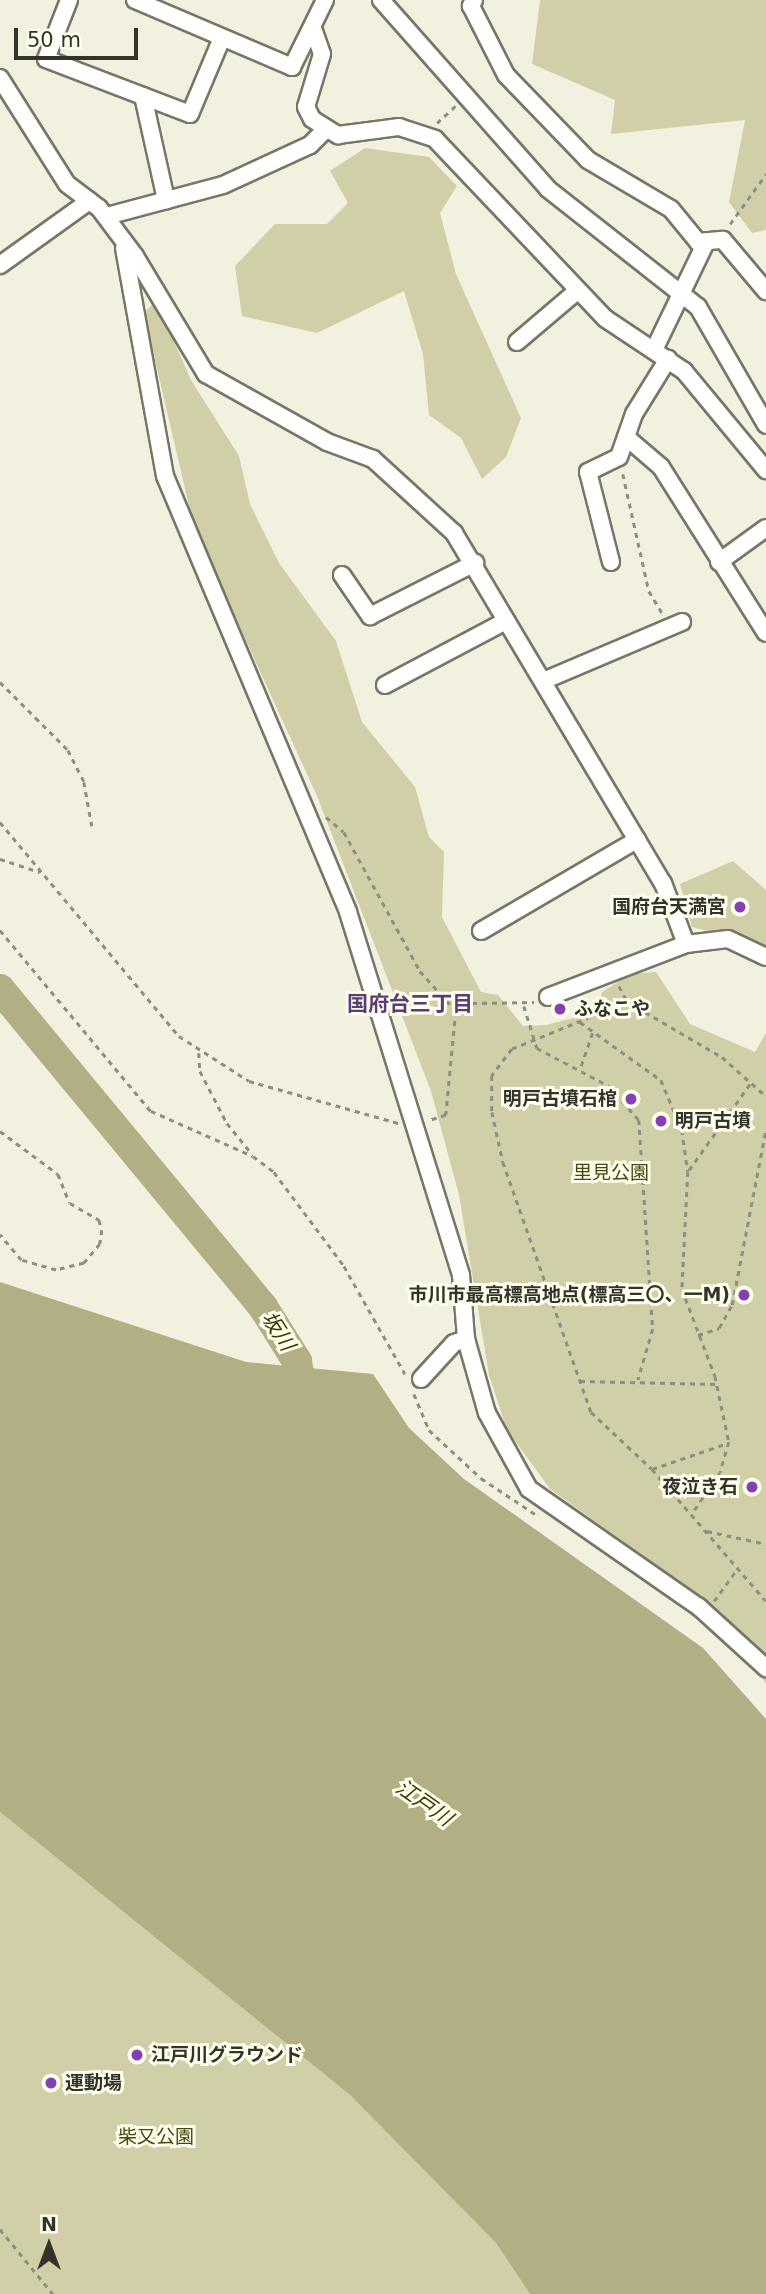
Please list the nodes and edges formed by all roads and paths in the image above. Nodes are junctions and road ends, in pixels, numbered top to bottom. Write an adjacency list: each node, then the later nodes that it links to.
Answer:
1 (69, 0): 9 (street)
2 (135, 0): 7 (street)
3 (325, 0): 6 (street)
4 (381, 0): 10 (street)
5 (474, 0): 18 (street)
6 (314, 31): 7 (street); 11 (street)
7 (222, 37): 9 (street)
8 (0, 78): 15 (street)
9 (143, 96): 14 (street)
10 (465, 97): 12 (path); 23 (street)
11 (326, 129): 12 (street); 14 (street)
12 (425, 134): 21 (street)
13 (766, 174): 17 (path)
14 (166, 200): 16 (street)
15 (89, 201): 16 (street); 20 (street)
16 (107, 216): 19 (street)
17 (723, 240): 18 (street); 22 (street)
18 (706, 242): 23 (street)
19 (124, 248): 33 (street); 41 (street)
20 (0, 265)
21 (577, 291): 24 (street); 25 (street)
22 (766, 291)
23 (681, 295): 25 (street); 26 (street)
24 (517, 342)
25 (661, 354): 27 (street); 29 (street)
26 (766, 425)
27 (626, 437): 28 (street); 32 (street)
28 (620, 457): 31 (street); 36 (path)
29 (766, 470)
30 (766, 528): 32 (street)
31 (611, 562)
32 (719, 562): 37 (street)
33 (475, 563): 34 (street); 35 (street)
34 (342, 575)
35 (506, 621): 38 (street); 40 (street)
36 (677, 624): 38 (street)
37 (766, 633)
38 (543, 681): 44 (street)
39 (0, 682): 43 (path)
40 (385, 685)
41 (308, 806): 56 (path); 72 (street)
42 (0, 822): 46 (path)
43 (92, 826)
44 (637, 840): 48 (street); 49 (street)
45 (0, 859): 46 (path)
46 (41, 872): 60 (path)
47 (0, 930): 68 (path)
48 (481, 931)
49 (686, 944): 50 (street); 51 (street)
50 (766, 957)
51 (612, 973): 52 (street); 53 (path)
52 (548, 997)
53 (628, 1002): 57 (path); 62 (path)
54 (519, 1006): 56 (path)
55 (524, 1006): 59 (path)
56 (456, 1011): 64 (path)
57 (580, 1022): 58 (path); 59 (path)
58 (593, 1031): 61 (path); 69 (path)
59 (533, 1035): 61 (path); 74 (path)
60 (199, 1051): 65 (path); 68 (path)
61 (581, 1066): 73 (path)
62 (752, 1081): 63 (path); 69 (path)
63 (766, 1096)
64 (427, 1122)
65 (402, 1124)
66 (766, 1128): 71 (path)
67 (0, 1132): 70 (path)
68 (253, 1156): 75 (path)
69 (688, 1172): 71 (path)
70 (0, 1234)
71 (698, 1335): 76 (path)
72 (466, 1339): 75 (street); 85 (street)
73 (638, 1380): 74 (path); 76 (path)
74 (580, 1381): 78 (path)
75 (418, 1383): 80 (path)
76 (717, 1384): 77 (path)
77 (729, 1442): 78 (path); 79 (path)
78 (652, 1469): 79 (path)
79 (692, 1514): 81 (path)
80 (548, 1521)
81 (707, 1531): 82 (path); 83 (path)
82 (766, 1544)
83 (738, 1568): 84 (path); 85 (path)
84 (766, 1601)
85 (705, 1612): 86 (street)
86 (766, 1668)
87 (0, 2230): 88 (path)
88 (53, 2294)

